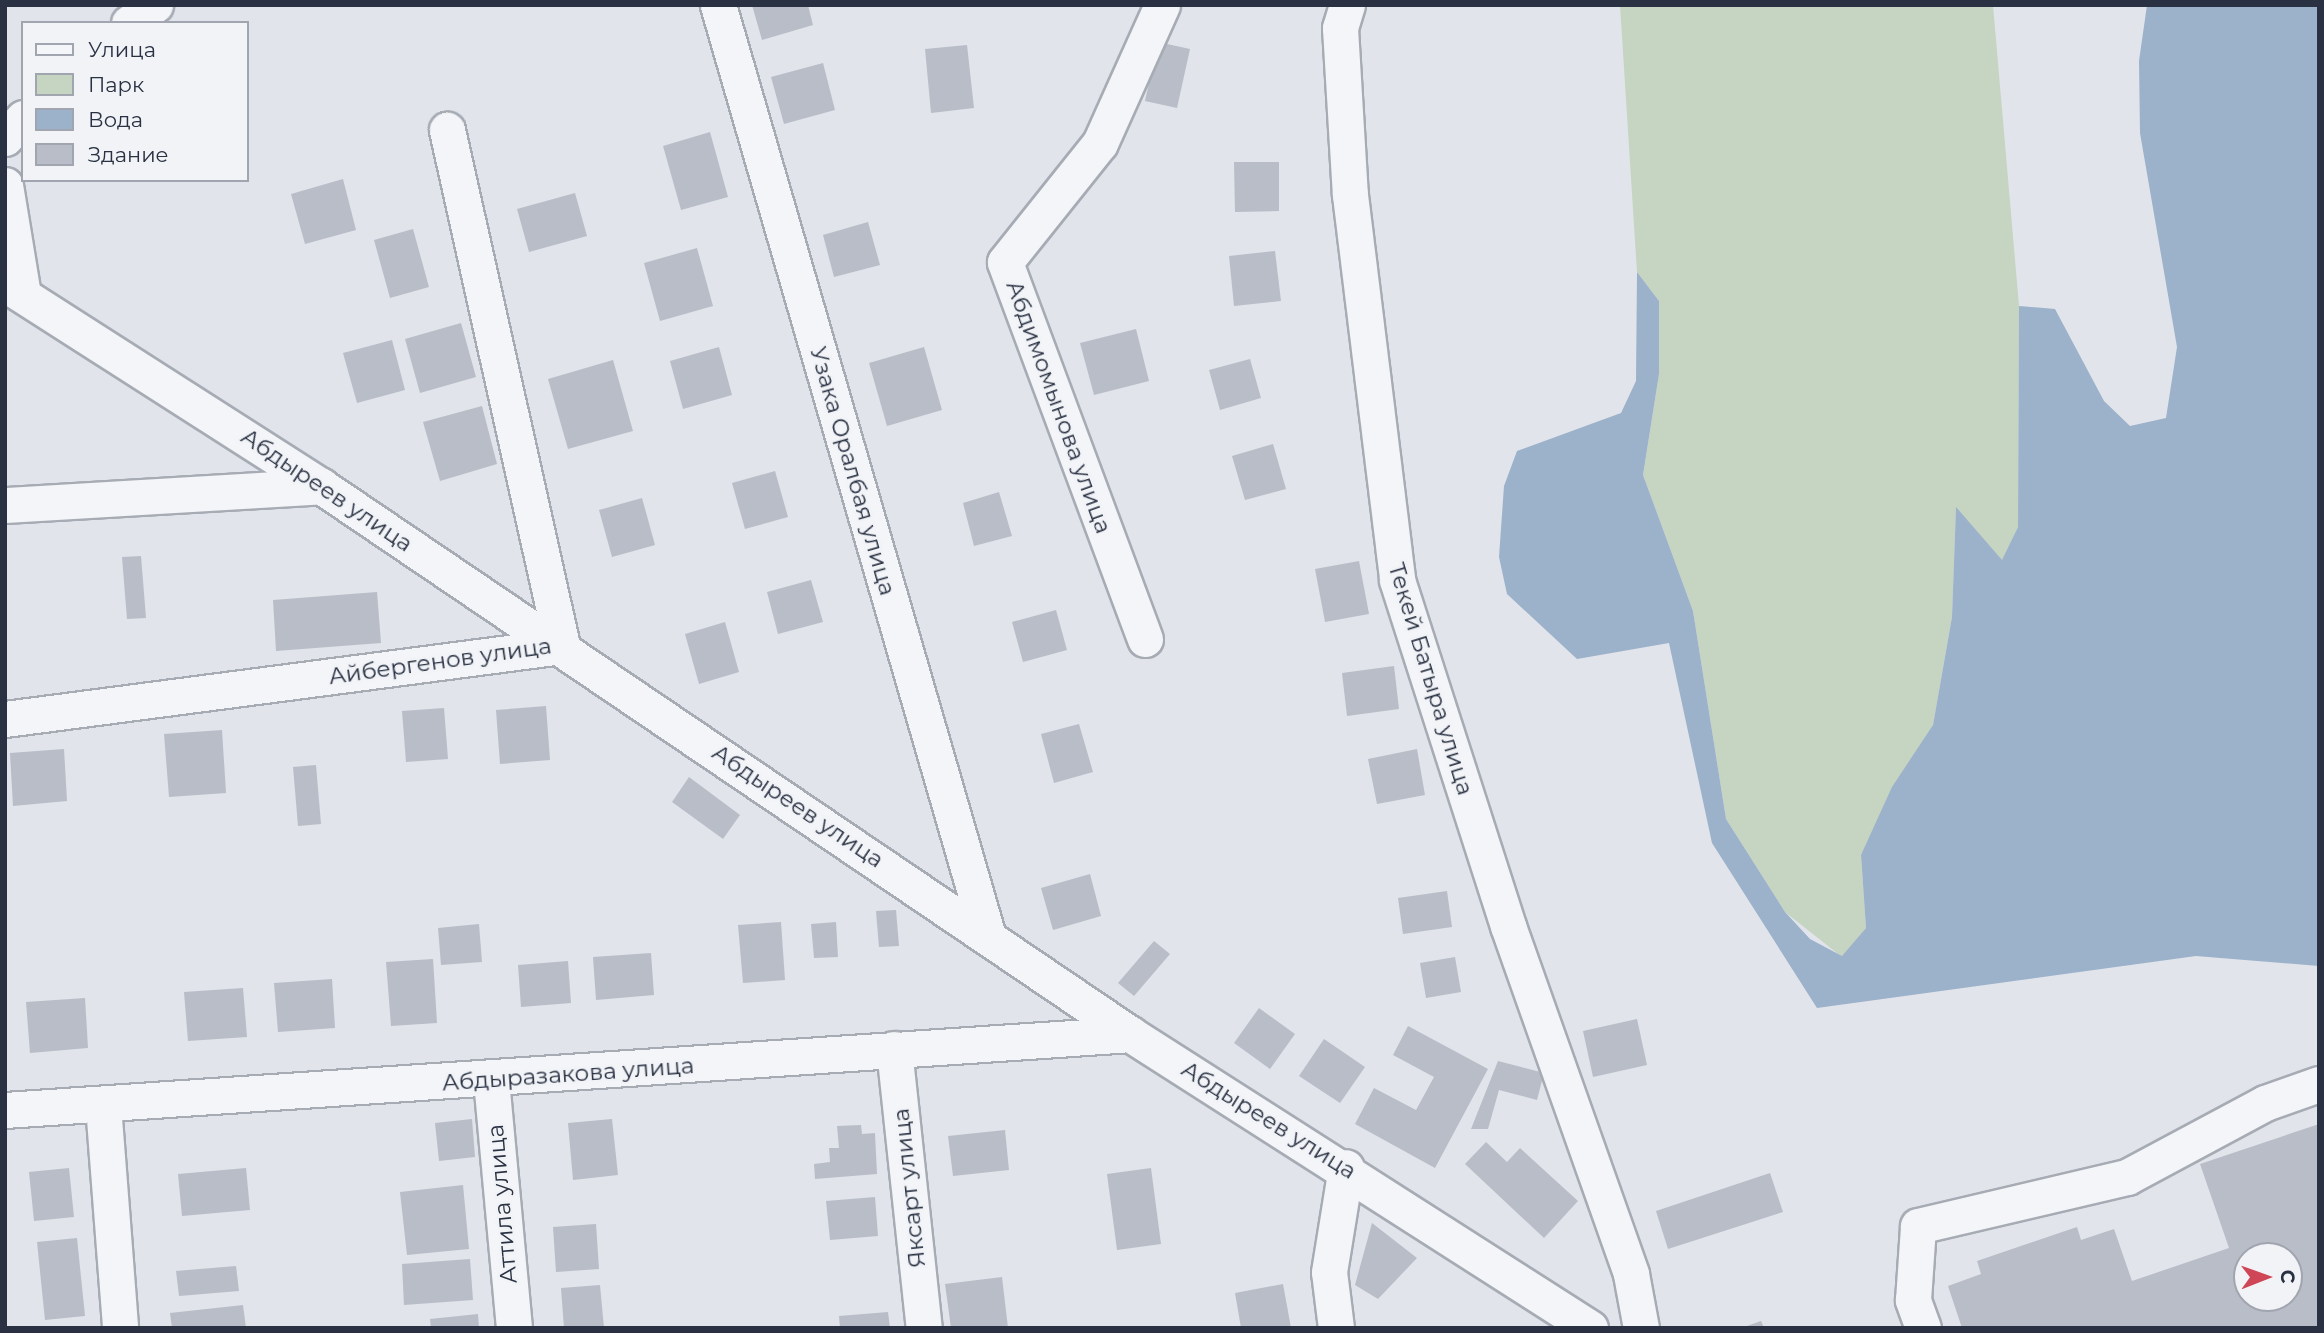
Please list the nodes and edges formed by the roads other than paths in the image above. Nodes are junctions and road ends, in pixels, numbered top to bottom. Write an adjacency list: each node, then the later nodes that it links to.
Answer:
1 (155, 5): 5 (street)
2 (718, 5): 16 (street, Узака Оралбая улица)
3 (1162, 5): 13 (street, Абдимомынова улица)
4 (1347, 5): 29 (street, Текей Батыра улица)
5 (132, 21)
6 (21, 120): 8 (street)
7 (447, 130): 14 (street, Айбергенов улица)
8 (5, 138)
9 (5, 185): 10 (street)
10 (14, 289): 11 (street, Абдыреев улица)
11 (321, 486): 12 (street); 14 (street, Абдыреев улица)
12 (5, 505)
13 (1145, 639)
14 (562, 646): 15 (street, Айбергенов улица); 16 (street, Абдыреев улица)
15 (5, 719)
16 (988, 937): 17 (street, Абдыреев улица)
17 (1130, 1034): 18 (street, Абдыразакова улица); 23 (street, Абдыреев улица)
18 (894, 1049): 19 (street, Абдыразакова улица); 26 (street, Яксарт улица)
19 (491, 1080): 21 (street, Абдыразакова улица); 25 (street, Аттила улица)
20 (2319, 1084): 30 (street)
21 (103, 1105): 22 (street, Абдыразакова улица); 24 (street)
22 (5, 1110)
23 (1346, 1167): 27 (street); 28 (street, Абдыреев улица)
24 (120, 1328)
25 (514, 1328)
26 (924, 1328)
27 (1336, 1328)
28 (1590, 1328)
29 (1641, 1328)
30 (1923, 1328)

